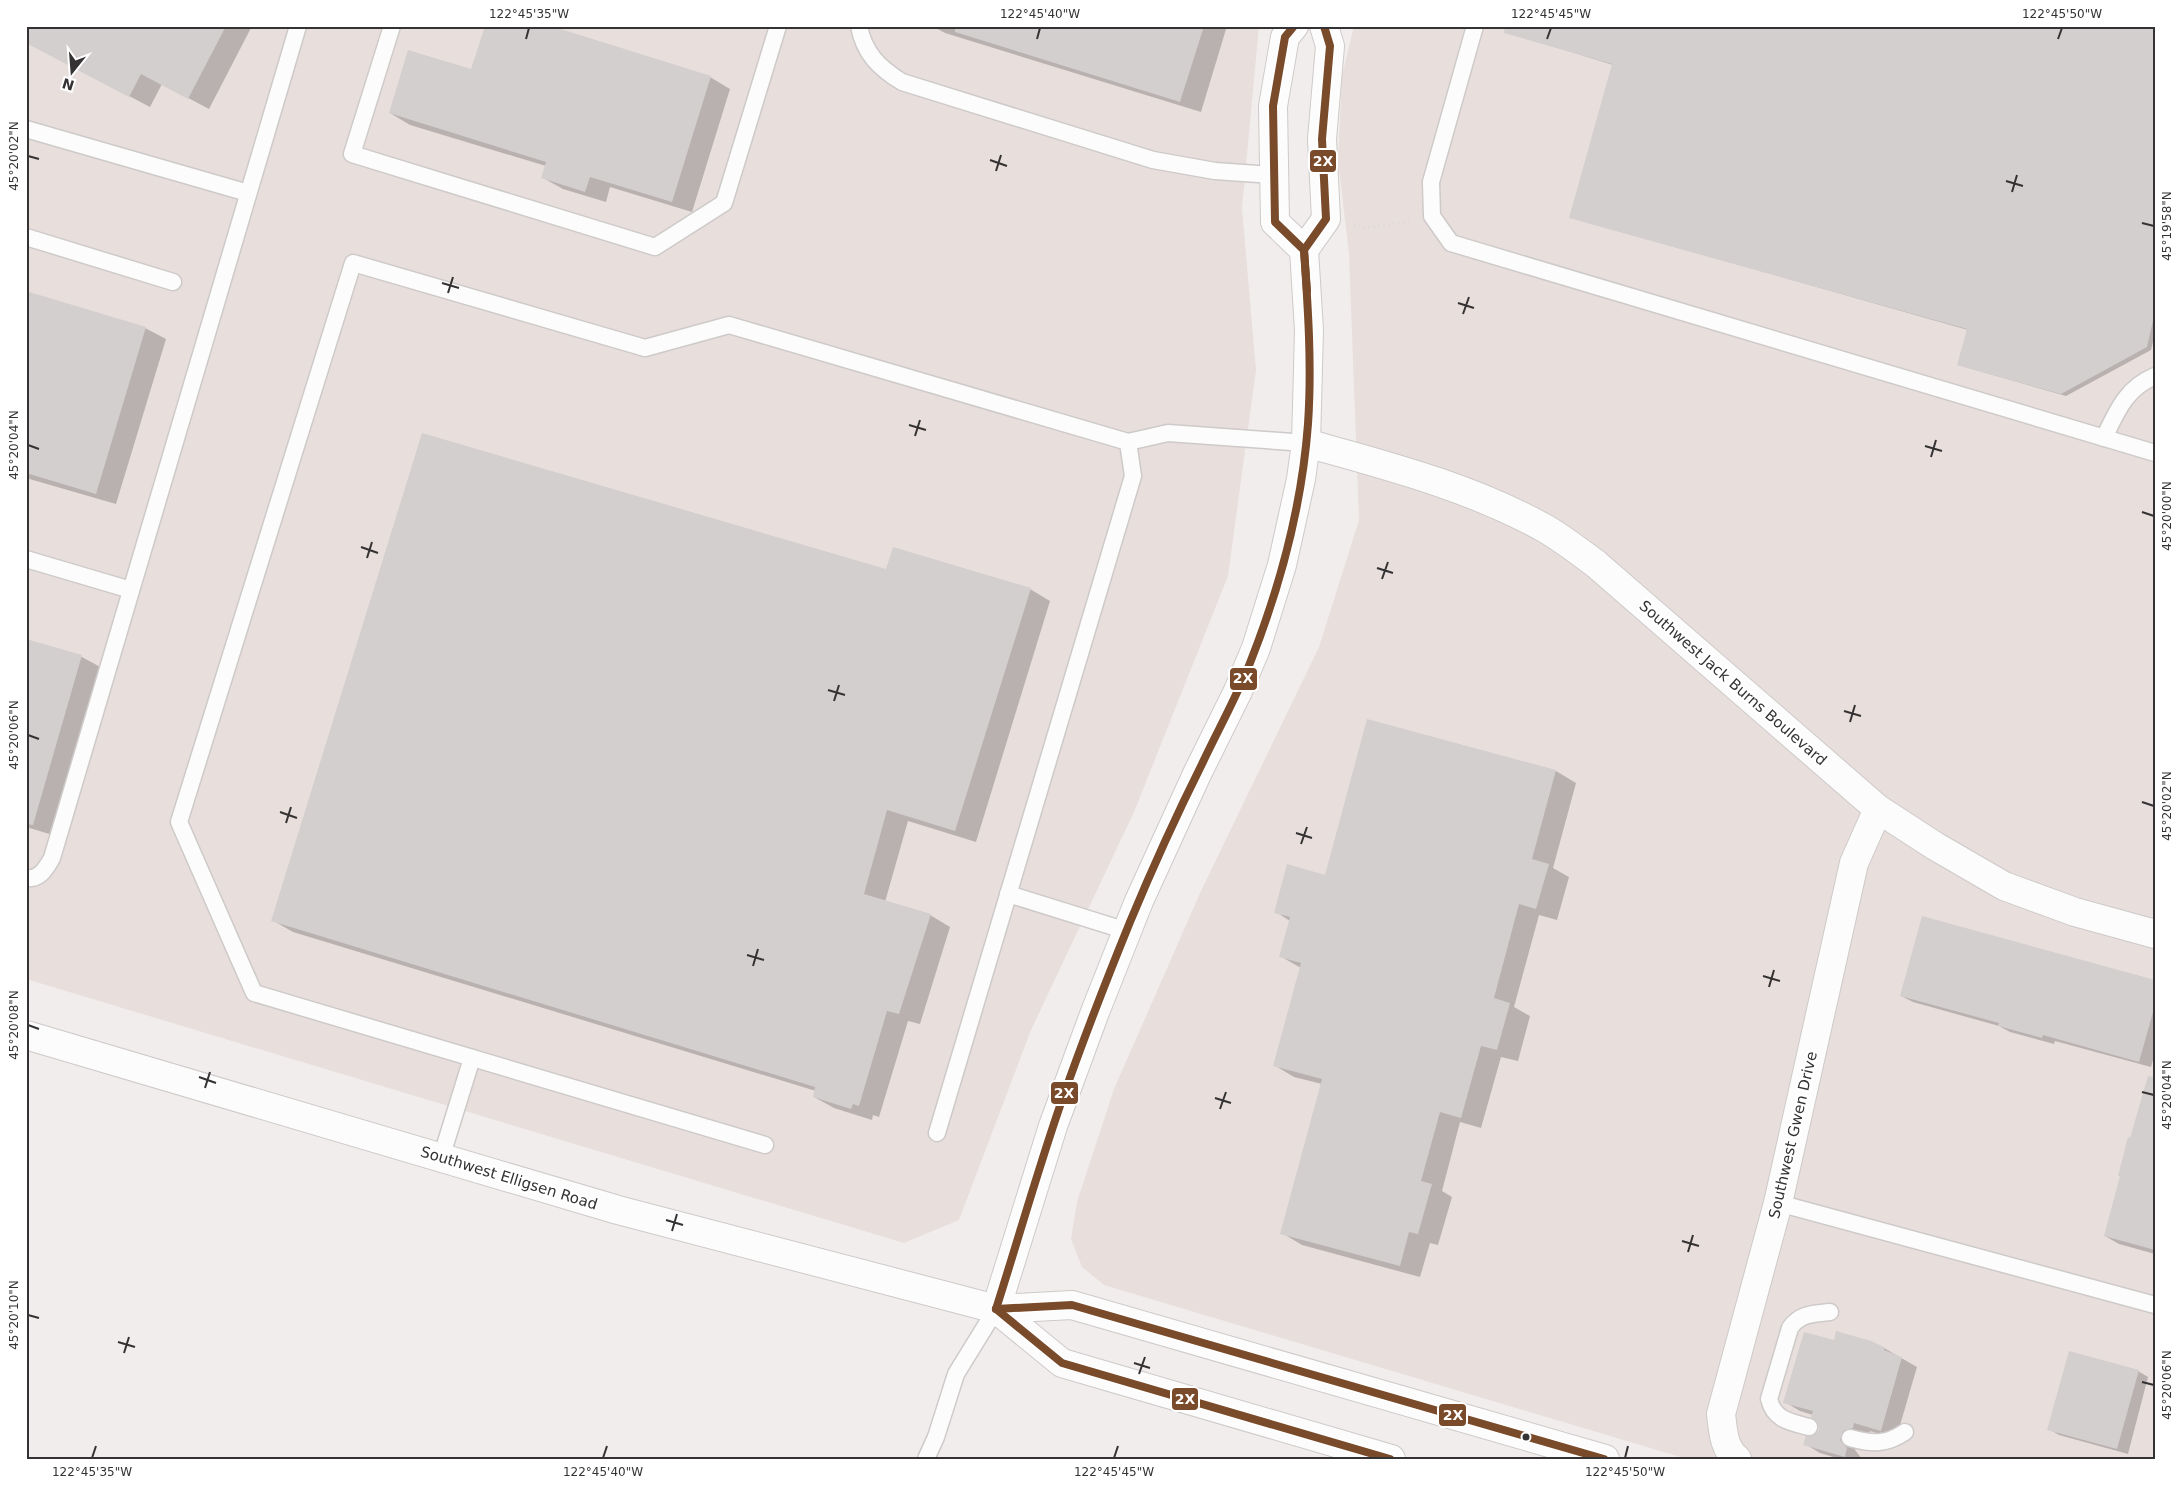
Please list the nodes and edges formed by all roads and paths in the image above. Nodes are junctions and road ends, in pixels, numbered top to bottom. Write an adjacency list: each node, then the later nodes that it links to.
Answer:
1 (298, 26): 10 (lane)
2 (392, 26): 3 (lane)
3 (778, 26)
4 (860, 26): 9 (lane)
5 (1294, 26): 9 (street)
6 (1324, 26): 14 (street)
7 (1475, 26): 17 (lane)
8 (26, 129): 10 (lane)
9 (1272, 174): 14 (street)
10 (248, 194): 22 (lane)
11 (1391, 225): 12 (path)
12 (1367, 228)
13 (26, 237): 15 (lane)
14 (1304, 250): 19 (street)
15 (173, 282)
16 (2155, 376): 17 (lane)
17 (2104, 438): 20 (lane)
18 (1128, 442): 19 (lane); 25 (lane); 29 (lane)
19 (1306, 443): 23 (street, Southwest Jack Burns Boulevard); 26 (street)
20 (2155, 453)
21 (26, 559): 22 (lane)
22 (131, 590): 24 (lane)
23 (1878, 809): 27 (street, Southwest Jack Burns Boulevard); 33 (street, Southwest Gwen Drive)
24 (26, 878)
25 (1008, 894): 26 (lane); 30 (lane)
26 (1127, 931): 35 (street)
27 (2155, 934)
28 (26, 1035): 32 (street, Southwest Elligsen Road)
29 (472, 1058): 31 (lane); 32 (lane)
30 (937, 1132)
31 (766, 1145)
32 (441, 1158): 35 (street, Southwest Elligsen Road)
33 (1778, 1203): 34 (lane); 43 (street, Southwest Gwen Drive)
34 (2155, 1305)
35 (996, 1309): 40 (lane); 41 (street, Southwest Elligsen Road); 42 (street, Southwest Elligsen Road)
36 (1830, 1312): 37 (lane)
37 (1808, 1427)
38 (1905, 1432): 39 (lane)
39 (1850, 1438)
40 (926, 1459)
41 (1391, 1459)
42 (1604, 1459)
43 (1737, 1459)

